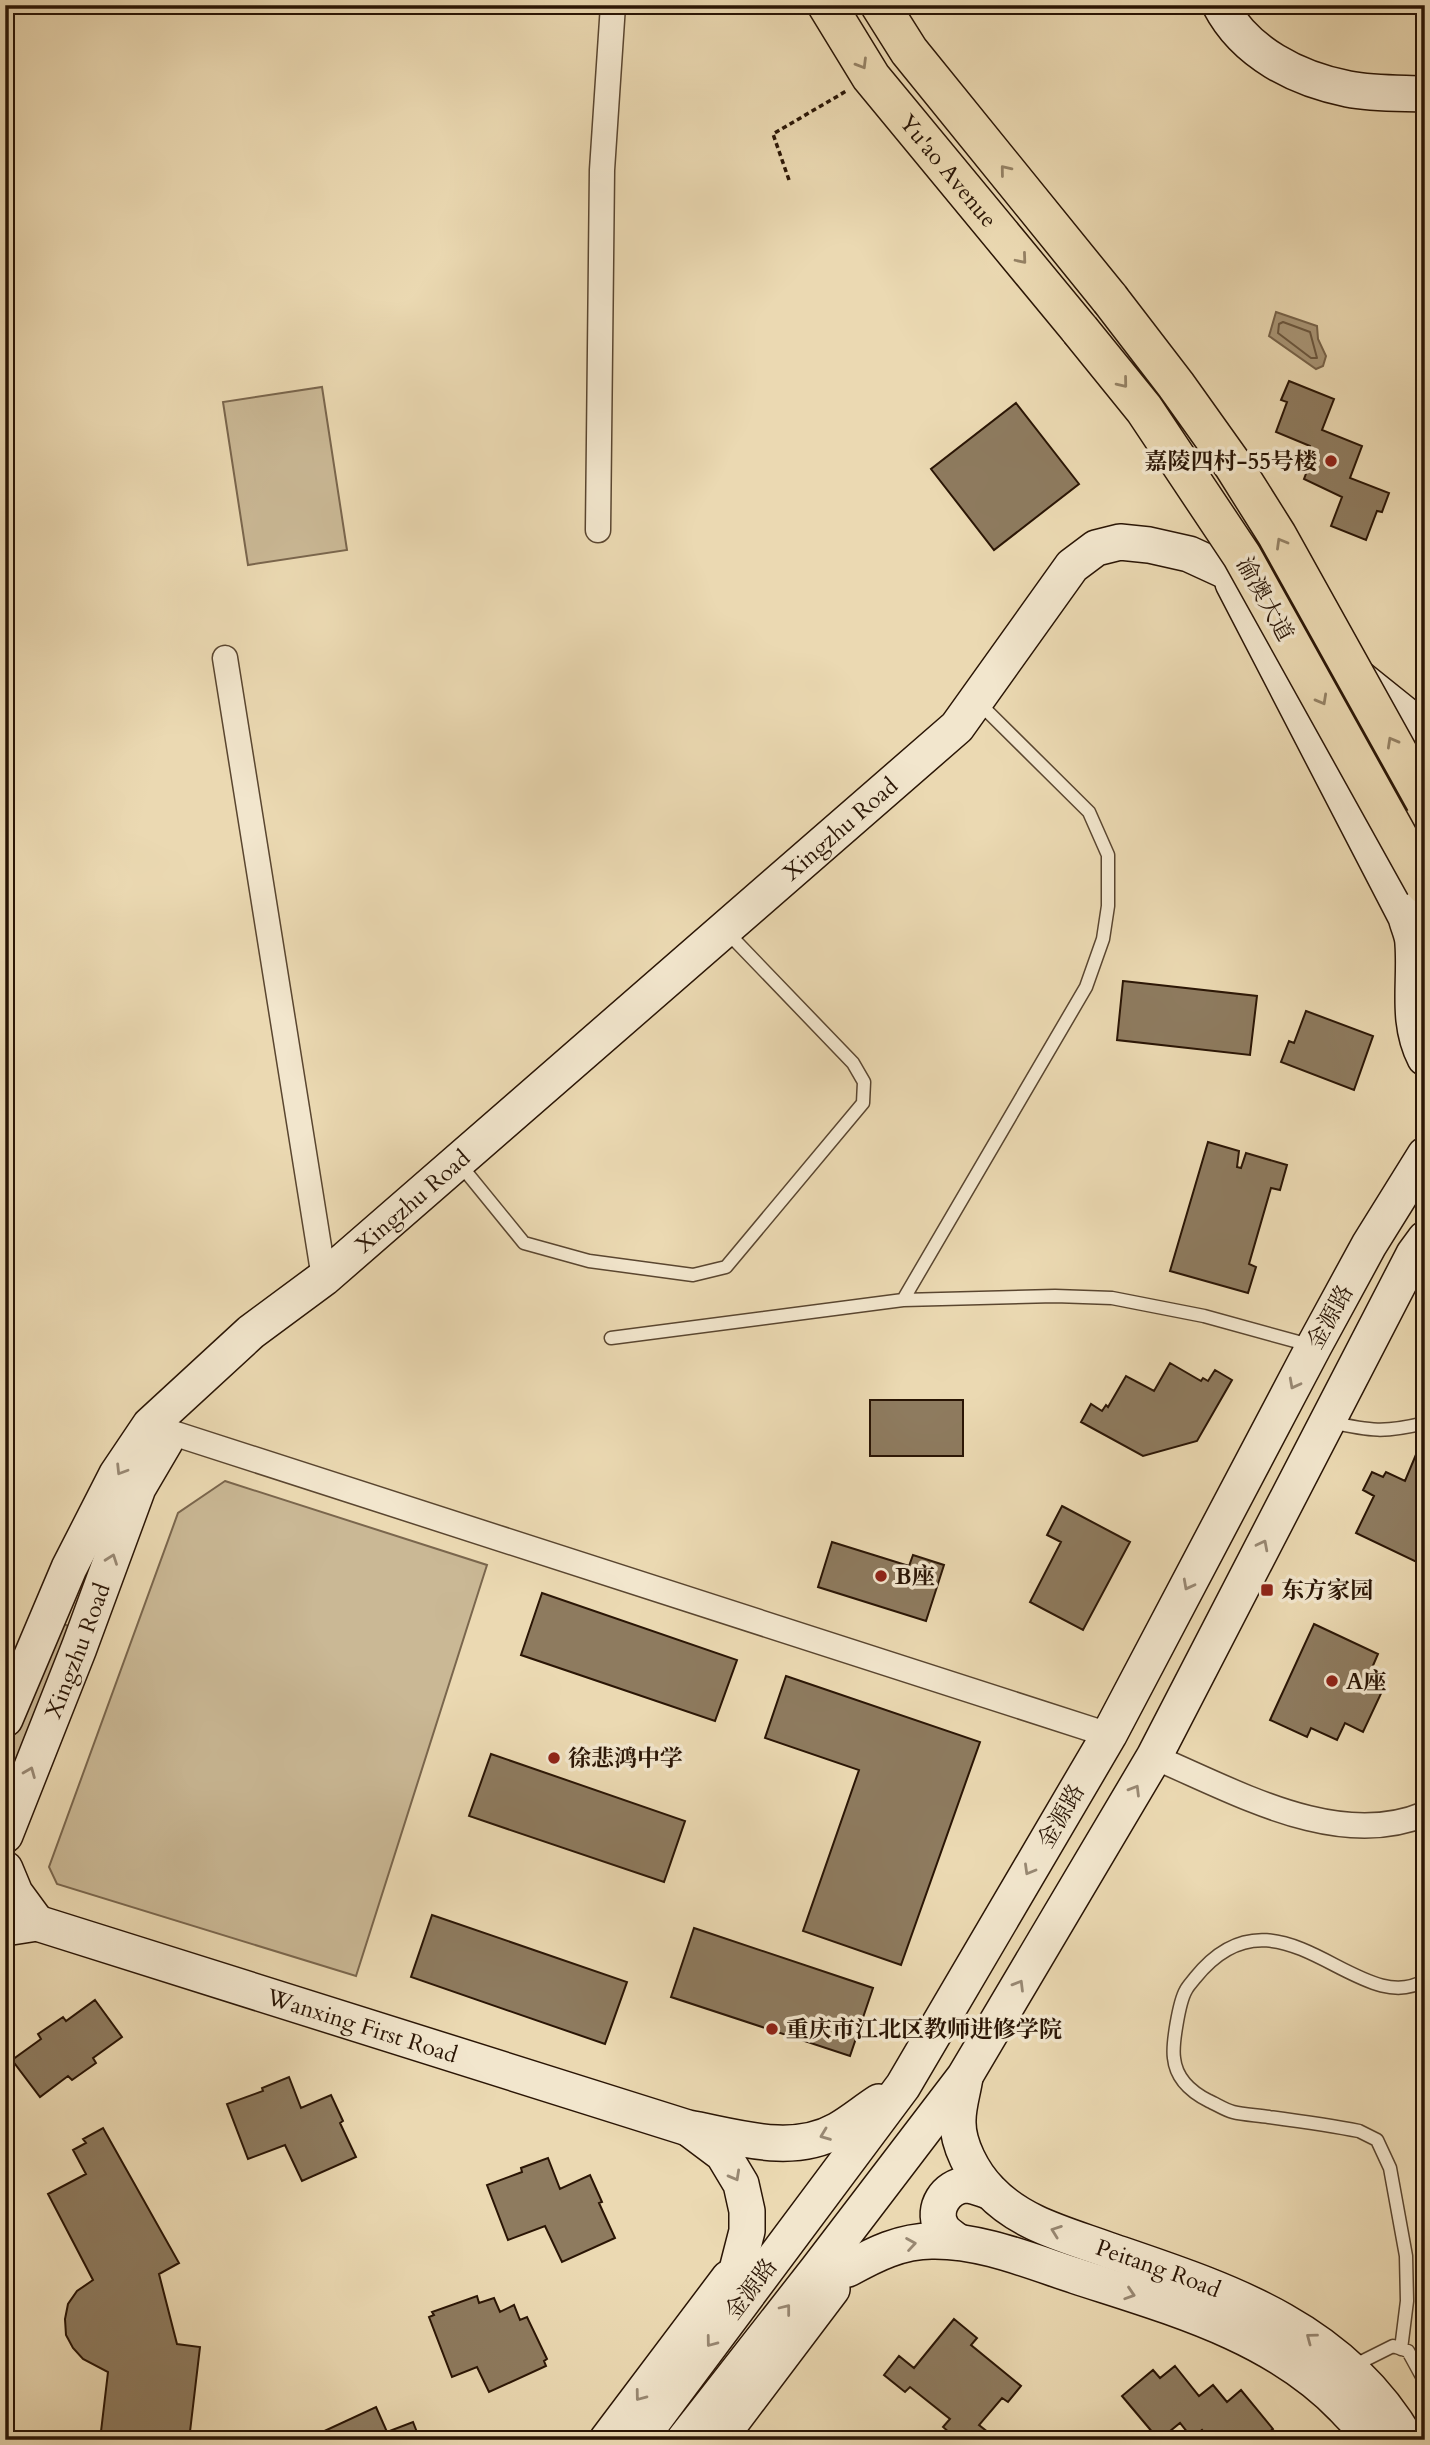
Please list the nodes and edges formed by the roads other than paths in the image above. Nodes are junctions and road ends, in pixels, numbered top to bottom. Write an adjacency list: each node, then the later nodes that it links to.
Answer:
1 (613, 5): 8 (street)
2 (827, 5): 7 (main road, Yu'ao Avenue, one-way to 7)
3 (880, 5): 6 (main road, Yu'ao Avenue, one-way to 3)
4 (1220, 5): 5 (street)
5 (1425, 94)
6 (1110, 299): 13 (main road, 渝澳大道, one-way to 6, bridge)
7 (1080, 330): 14 (main road, 渝澳大道, one-way to 14, bridge)
8 (598, 530)
9 (1226, 571): 11 (street, Xingzhu Road); 12 (street, Xingzhu Road); 16 (street)
10 (225, 658): 21 (street)
11 (977, 701): 15 (street, Xingzhu Road); 23 (lane)
12 (1425, 733)
13 (1425, 801)
14 (1425, 885)
15 (724, 930): 18 (street, Xingzhu Road); 18 (lane)
16 (1425, 1058)
17 (1425, 1155): 20 (street, 金源路)
18 (457, 1162): 21 (street, Xingzhu Road)
19 (1425, 1239): 22 (street, 金源路)
20 (1369, 1245): 22 (street); 25 (street, 金源路)
21 (324, 1278): 28 (street, Xingzhu Road)
22 (1398, 1286): 26 (street, 金源路)
23 (902, 1300): 24 (lane); 25 (lane)
24 (611, 1338)
25 (1314, 1346): 30 (street, 金源路, one-way to 30)
26 (1326, 1422): 27 (lane); 31 (street, 金源路, one-way to 26)
27 (1425, 1423)
28 (160, 1429): 29 (street, Xingzhu Road, one-way to 29); 30 (street); 33 (street, Xingzhu Road, one-way to 28)
29 (5, 1719)
30 (1109, 1735): 38 (street, 金源路, one-way to 38)
31 (1154, 1757): 32 (street); 37 (street, 金源路, one-way to 31)
32 (1425, 1814)
33 (5, 1835)
34 (5, 1869): 35 (street)
35 (21, 1926): 39 (street, Wanxing First Road)
36 (1425, 1980): 45 (lane)
37 (965, 2076): 41 (street, Peitang Road); 44 (street); 50 (street, 金源路, one-way to 37)
38 (902, 2086): 39 (street, one-way to 39); 40 (street, 金源路)
39 (688, 2128): 43 (street, one-way to 43)
40 (860, 2143): 43 (street); 49 (street, 金源路, one-way to 49)
41 (989, 2191): 42 (street); 46 (street, Peitang Road, one-way to 41)
42 (958, 2242): 44 (street, Peitang Road, one-way to 42); 52 (street, Peitang Road, one-way to 52)
43 (738, 2266): 48 (street, one-way to 48)
44 (848, 2269): 51 (street)
45 (1401, 2349): 46 (lane); 47 (lane)
46 (1349, 2368): 53 (street, Peitang Road)
47 (1425, 2382)
48 (607, 2440)
49 (639, 2440)
50 (684, 2440)
51 (718, 2440)
52 (1372, 2440)
53 (1407, 2440)

